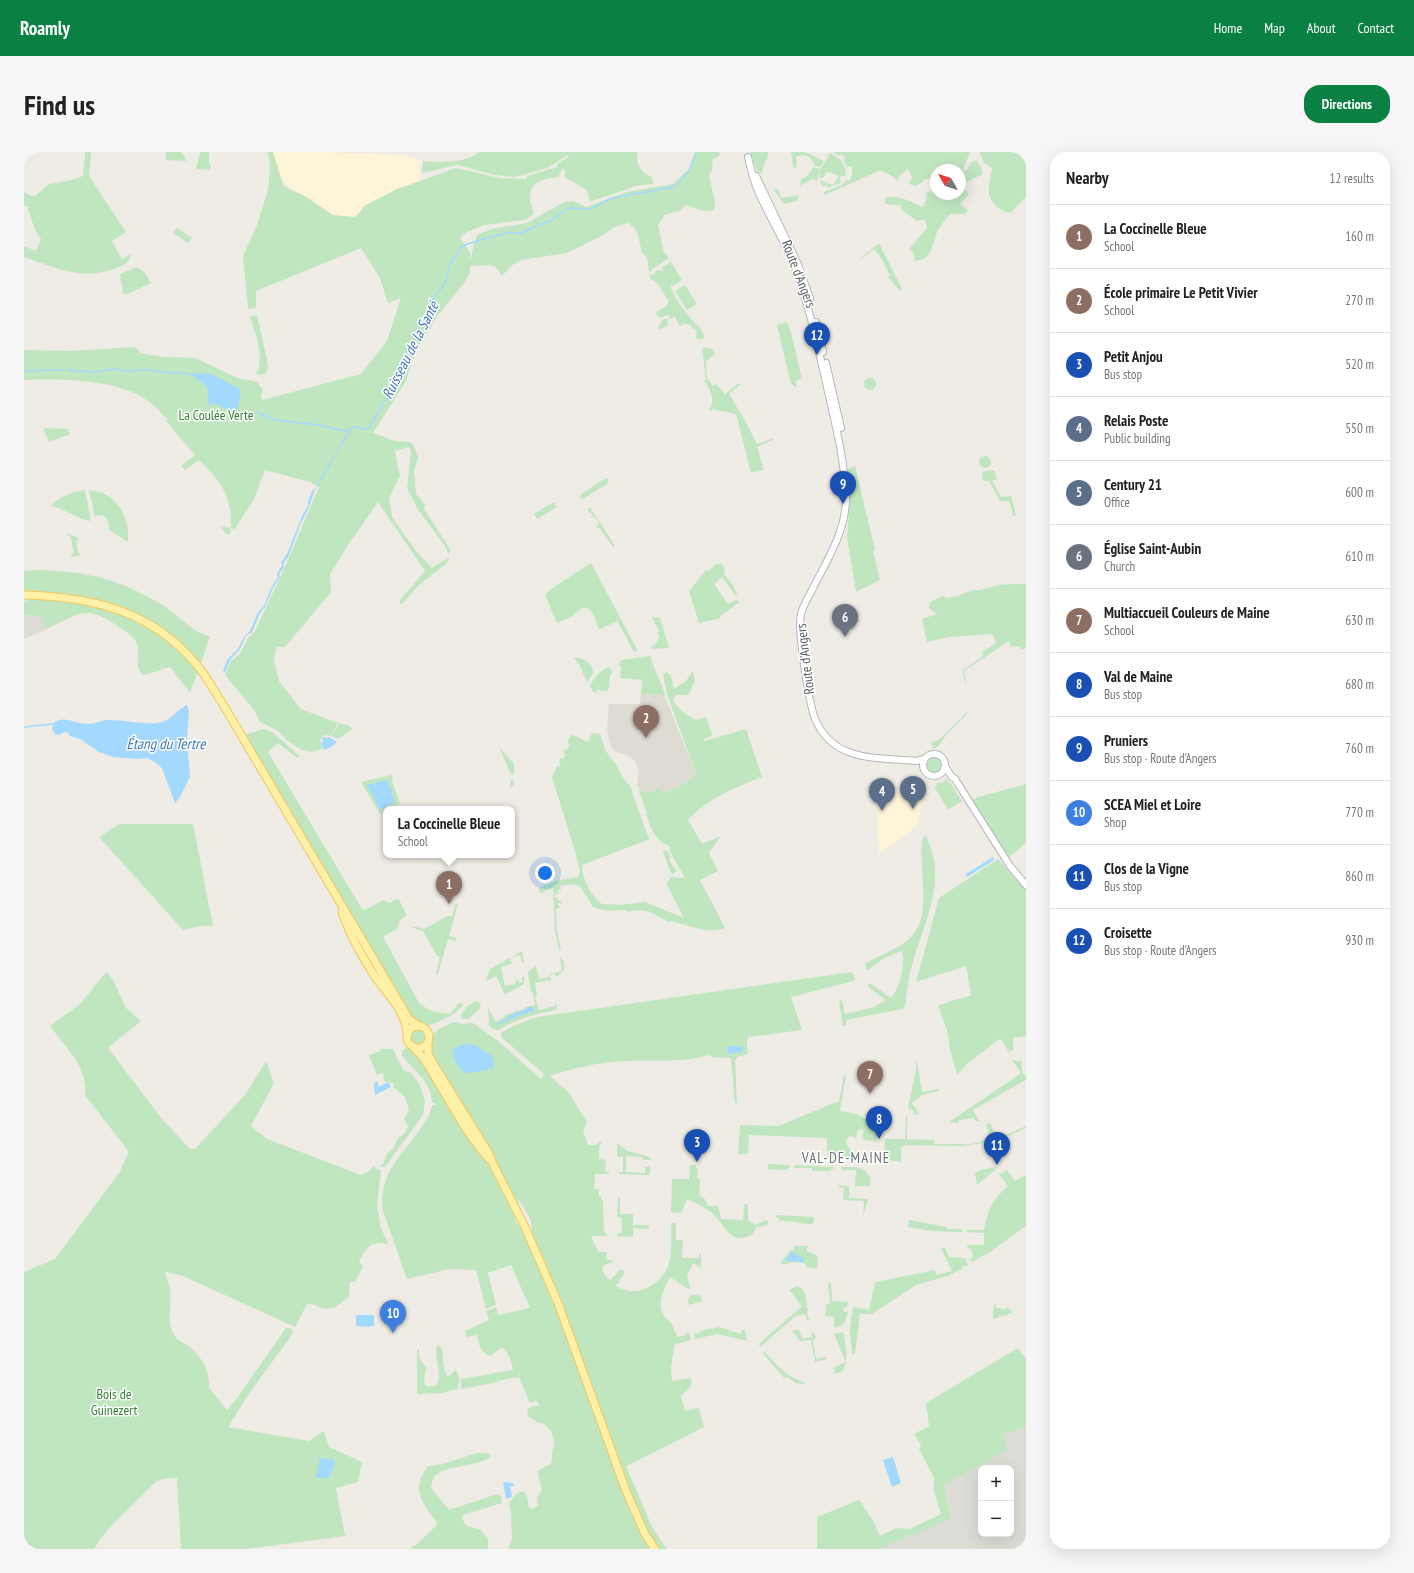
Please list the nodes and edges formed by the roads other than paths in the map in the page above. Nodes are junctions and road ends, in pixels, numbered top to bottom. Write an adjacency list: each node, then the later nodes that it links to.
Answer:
1 (747, 154): 4 (street, Route d'Angers)
2 (24, 595): 10 (main road)
3 (924, 759): 4 (street, Route d'Angers); 5 (street); 6 (street)
4 (916, 761): 5 (street)
5 (922, 766): 7 (street)
6 (945, 766): 7 (street); 8 (street)
7 (940, 774): 8 (street)
8 (951, 776): 9 (street)
9 (1026, 885)
10 (336, 896): 11 (main road); 12 (main road)
11 (419, 1026): 12 (main road); 13 (main road)
12 (407, 1033): 14 (main road)
13 (428, 1042): 14 (main road); 15 (main road)
14 (415, 1049): 15 (main road)
15 (493, 1164): 16 (main road)
16 (655, 1549)

